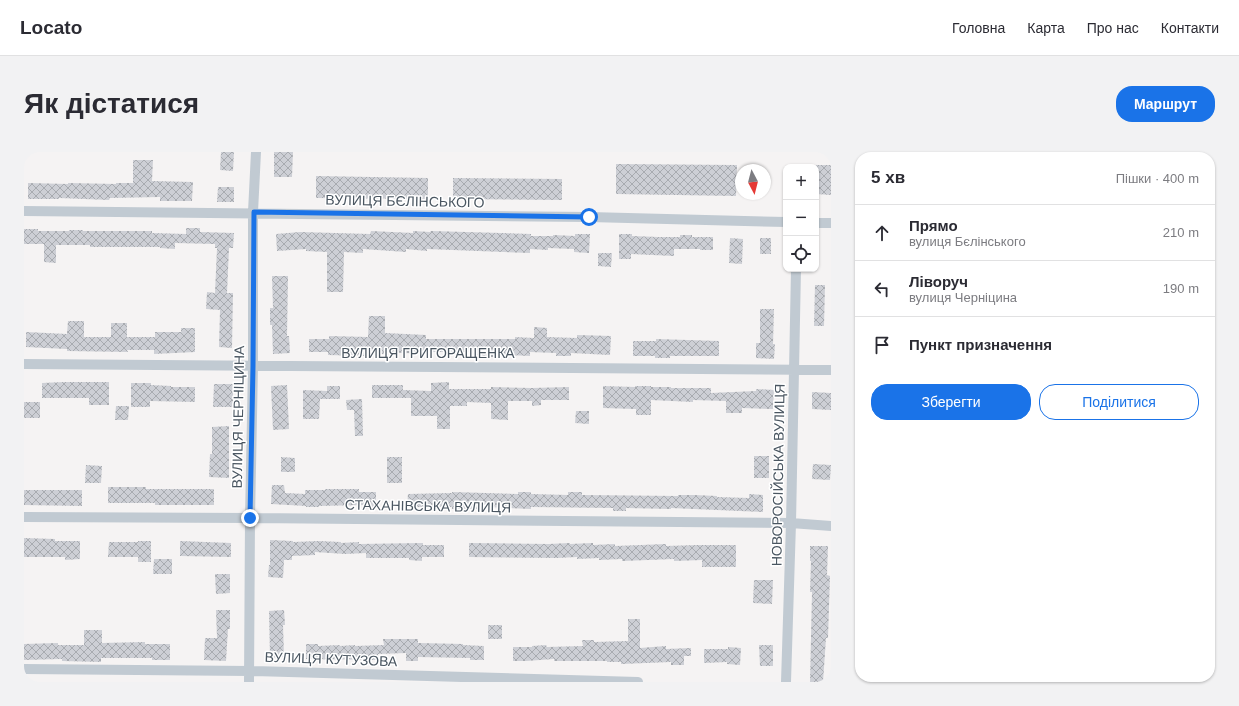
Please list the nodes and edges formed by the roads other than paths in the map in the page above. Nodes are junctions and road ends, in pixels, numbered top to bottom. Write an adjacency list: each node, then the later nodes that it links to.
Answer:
1 (256, 152): 3 (street, ВУЛИЦЯ ЧЕРНІЦИНА)
2 (24, 211): 3 (street, ВУЛИЦЯ БЄЛІНСЬКОГО)
3 (254, 212): 4 (street, ВУЛИЦЯ БЄЛІНСЬКОГО); 9 (street, ВУЛИЦЯ ЧЕРНІЦИНА)
4 (783, 222)
5 (819, 223): 6 (street)
6 (831, 223)
7 (796, 272): 10 (street, НОВОРОСІЙСЬКА ВУЛИЦЯ)
8 (24, 364): 9 (street, ВУЛИЦЯ ГРИГОРАЩЕНКА)
9 (253, 366): 10 (street, ВУЛИЦЯ ГРИГОРАЩЕНКА); 13 (street, ВУЛИЦЯ ЧЕРНІЦИНА)
10 (794, 369): 11 (street, ВУЛИЦЯ ГРИГОРАЩЕНКА); 14 (street, НОВОРОСІЙСЬКА ВУЛИЦЯ)
11 (831, 370)
12 (24, 517): 13 (street, СТАХАНІВСЬКА ВУЛИЦЯ)
13 (250, 518): 14 (street, СТАХАНІВСЬКА ВУЛИЦЯ); 17 (street, ВУЛИЦЯ ЧЕРНІЦИНА)
14 (791, 524): 15 (street, СТАХАНІВСЬКА ВУЛИЦЯ); 20 (street, НОВОРОСІЙСЬКА ВУЛИЦЯ)
15 (831, 526)
16 (24, 669): 17 (street, ВУЛИЦЯ КУТУЗОВА)
17 (250, 671): 18 (street, ВУЛИЦЯ ЧЕРНІЦИНА); 19 (street, ВУЛИЦЯ КУТУЗОВА)
18 (250, 682)
19 (638, 682)
20 (786, 682)

